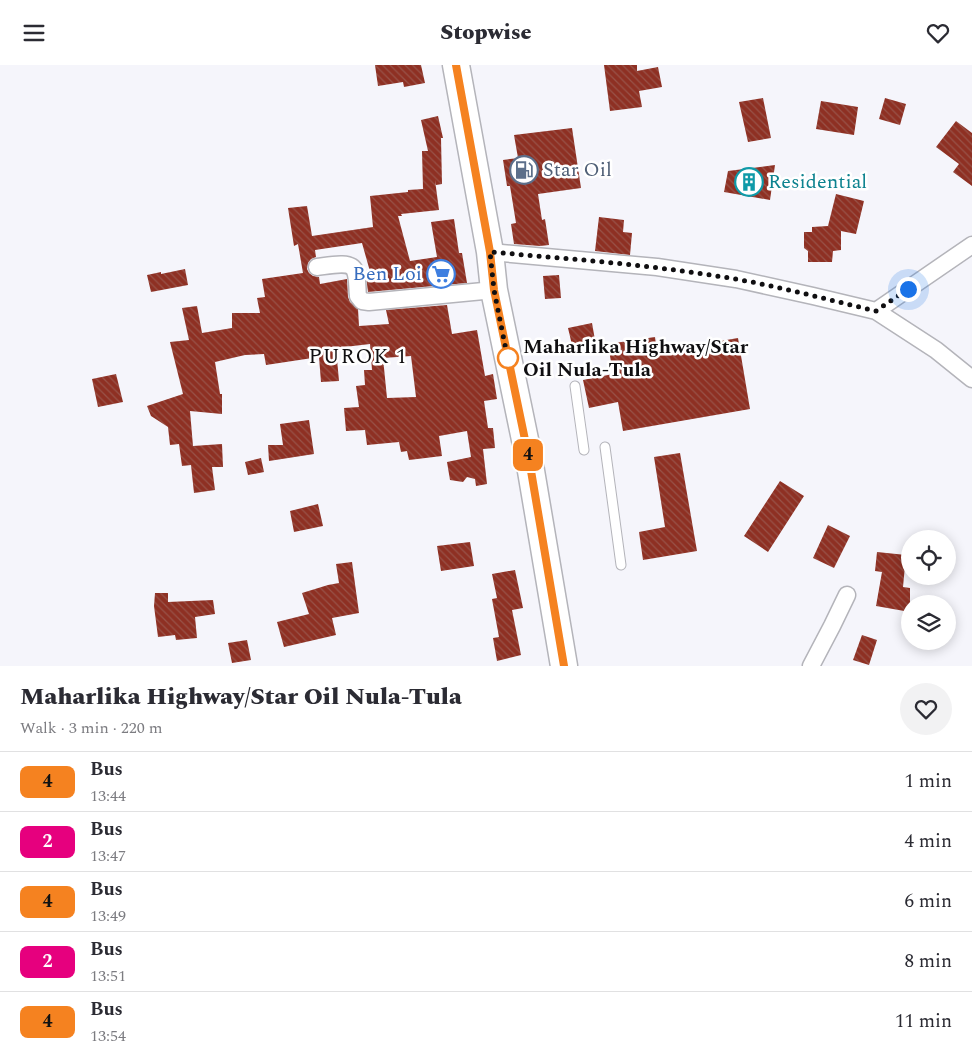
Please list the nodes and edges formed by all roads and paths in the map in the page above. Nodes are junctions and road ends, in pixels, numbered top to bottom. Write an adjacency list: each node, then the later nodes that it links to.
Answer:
1 (456, 65): 3 (main road)
2 (972, 245): 6 (street)
3 (490, 252): 5 (main road); 6 (street)
4 (318, 267): 5 (street)
5 (494, 290): 13 (main road)
6 (876, 311): 7 (street)
7 (972, 379)
8 (576, 386): 10 (lane)
9 (605, 447): 11 (lane)
10 (584, 450)
11 (621, 565)
12 (847, 595): 14 (street)
13 (564, 666)
14 (811, 666)

